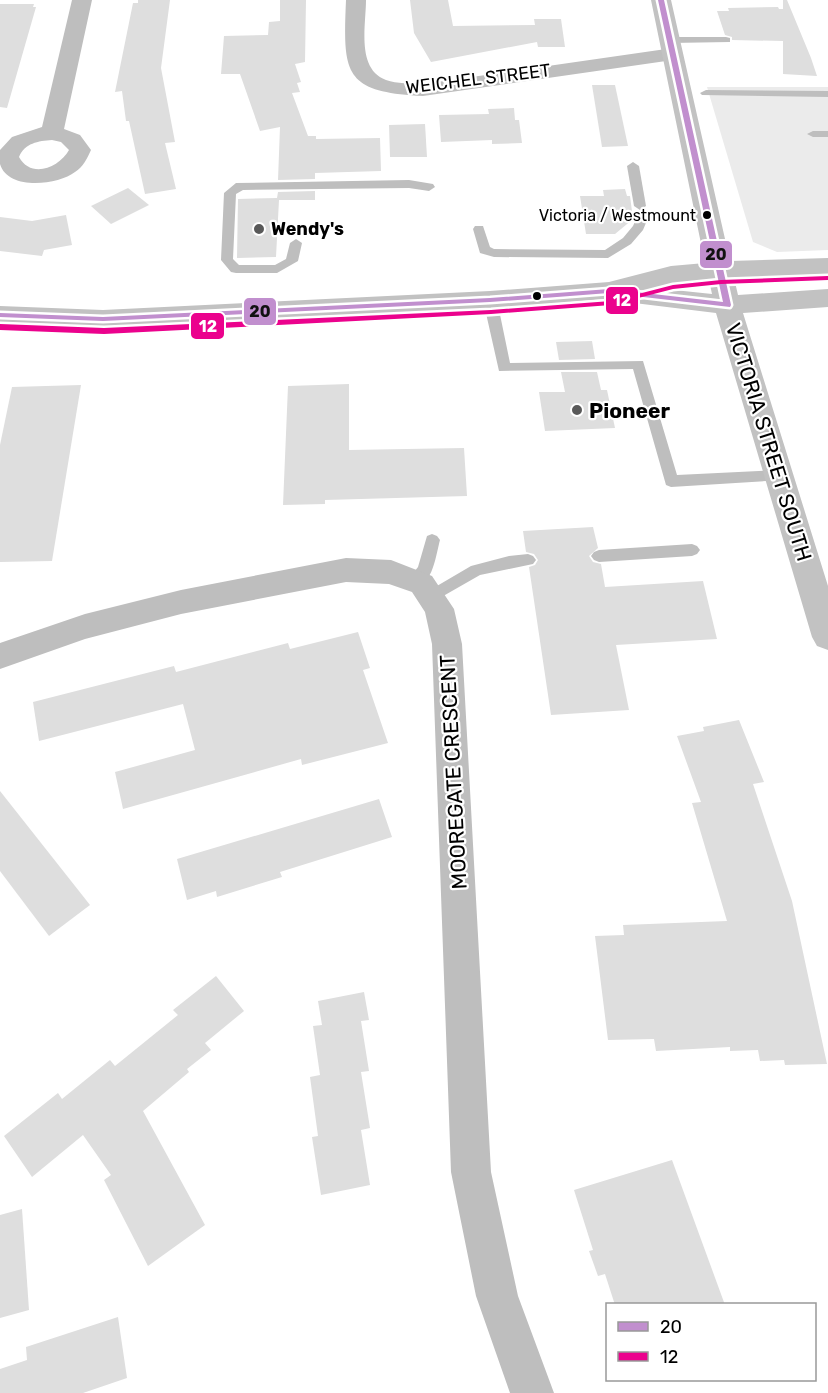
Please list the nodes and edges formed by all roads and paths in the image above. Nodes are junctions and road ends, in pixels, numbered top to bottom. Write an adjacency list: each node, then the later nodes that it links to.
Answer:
1 (82, 0): 8 (street)
2 (357, 0): 5 (street, WEICHEL STREET)
3 (662, 0): 5 (main road, VICTORIA STREET SOUTH)
4 (726, 40): 5 (lane)
5 (671, 47): 16 (main road, VICTORIA STREET SOUTH)
6 (706, 93): 7 (lane)
7 (828, 94)
8 (52, 133)
9 (813, 134): 10 (lane)
10 (828, 134)
11 (633, 166): 13 (lane)
12 (429, 187): 14 (lane)
13 (479, 229)
14 (296, 243)
15 (828, 266): 16 (main road)
16 (720, 270): 17 (main road); 20 (main road, VICTORIA STREET SOUTH)
17 (609, 291): 19 (main road); 20 (main road)
18 (828, 298): 20 (main road)
19 (490, 300): 21 (main road); 22 (lane)
20 (728, 305): 22 (main road, VICTORIA STREET SOUTH)
21 (0, 315)
22 (778, 476): 28 (main road, VICTORIA STREET SOUTH)
23 (432, 540): 27 (lane)
24 (692, 550): 25 (lane)
25 (599, 556)
26 (528, 560): 27 (lane)
27 (423, 589): 29 (street); 30 (street, MOOREGATE CRESCENT)
28 (828, 637)
29 (0, 656)
30 (532, 1393)

